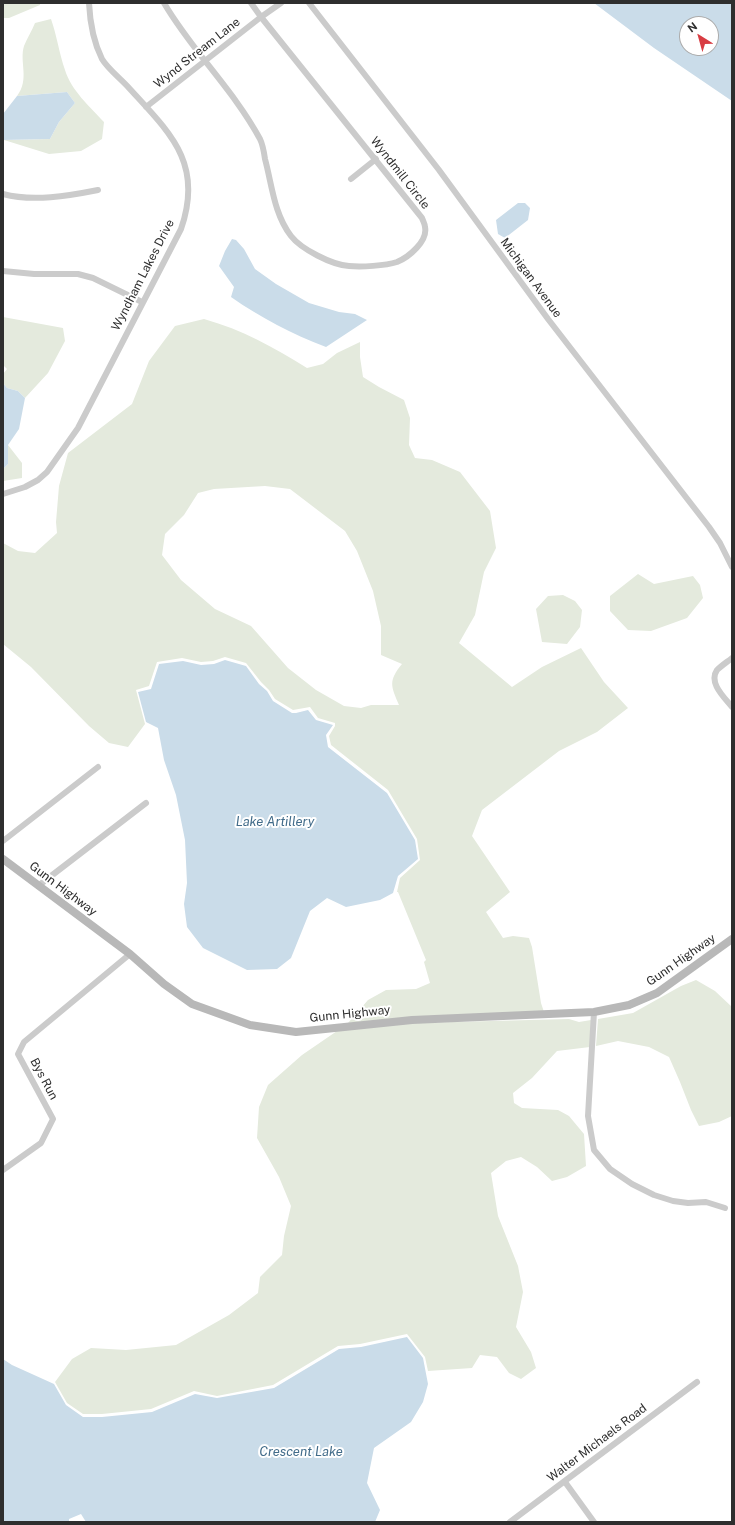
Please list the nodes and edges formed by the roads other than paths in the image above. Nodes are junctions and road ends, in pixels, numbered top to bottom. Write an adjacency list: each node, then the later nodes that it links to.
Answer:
1 (89, 3): 8 (street, Wyndham Lakes Drive)
2 (164, 3): 7 (street, Wyndmill Circle)
3 (251, 3): 6 (street, Wyndmill Circle)
4 (281, 3): 6 (street, Wynd Stream Lane)
5 (309, 3): 16 (street, Michigan Avenue)
6 (261, 17): 7 (street, Wynd Stream Lane); 9 (street, Wyndmill Circle)
7 (205, 61): 8 (street, Wynd Stream Lane); 9 (street, Wyndmill Circle)
8 (146, 107): 14 (street, Wyndham Lakes Drive)
9 (376, 159): 10 (street)
10 (351, 179)
11 (98, 190): 12 (street)
12 (3, 194)
13 (3, 271): 14 (street)
14 (142, 302): 15 (street, Wyndham Lakes Drive)
15 (3, 494)
16 (732, 568)
17 (732, 657): 18 (street)
18 (732, 707)
19 (98, 767): 21 (street)
20 (146, 804): 23 (street)
21 (3, 841)
22 (3, 859): 23 (main road, Gunn Highway)
23 (38, 886): 25 (main road, Gunn Highway)
24 (732, 939): 26 (main road, Gunn Highway)
25 (130, 954): 26 (main road, Gunn Highway); 27 (street, Bys Run)
26 (594, 1012): 28 (street)
27 (3, 1170)
28 (725, 1208)
29 (697, 1382): 30 (street, Walter Michaels Road)
30 (565, 1482): 31 (street, Walter Michaels Road); 32 (street)
31 (510, 1522)
32 (594, 1522)

